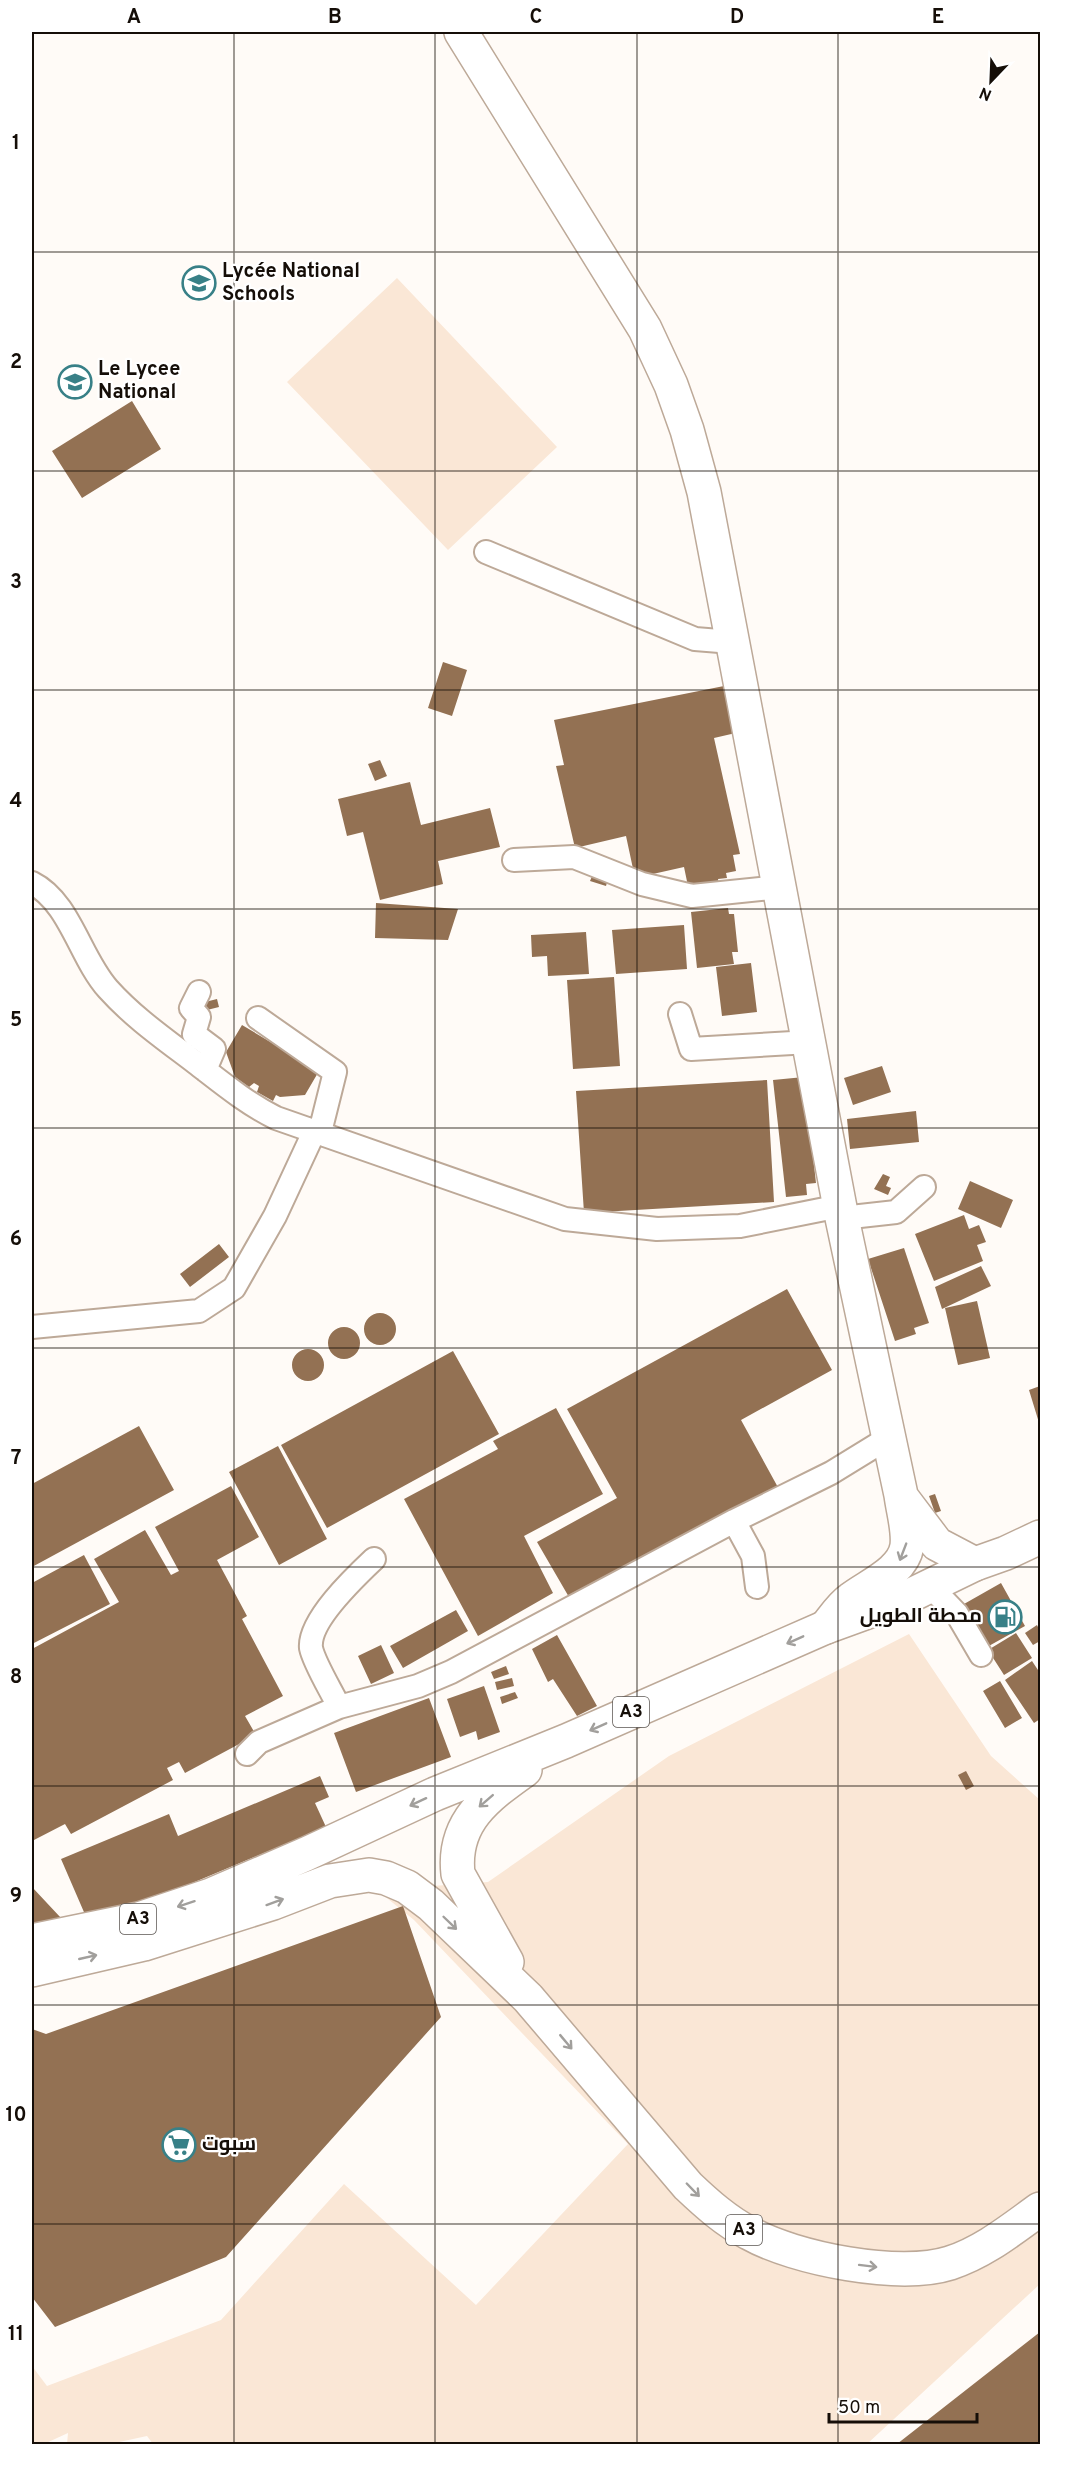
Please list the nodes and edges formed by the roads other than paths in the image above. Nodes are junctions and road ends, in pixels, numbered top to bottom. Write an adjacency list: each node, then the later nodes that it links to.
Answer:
1 (461, 32): 3 (main road)
2 (486, 552): 3 (street)
3 (732, 642): 6 (main road)
4 (514, 860): 6 (street)
5 (32, 883): 11 (street)
6 (780, 887): 10 (main road)
7 (200, 992): 11 (street)
8 (680, 1014): 10 (street)
9 (258, 1018): 12 (street)
10 (810, 1042): 14 (main road)
11 (205, 1070): 12 (street)
12 (318, 1131): 14 (street); 15 (street)
13 (924, 1187): 14 (street)
14 (841, 1212): 16 (main road)
15 (32, 1327)
16 (888, 1438): 17 (main road); 18 (street)
17 (901, 1495): 21 (main road); 24 (main road, one-way to 24)
18 (734, 1521): 23 (street); 26 (street)
19 (1041, 1537): 21 (main road, A3)
20 (374, 1559): 26 (street)
21 (975, 1564): 22 (main road, A3)
22 (929, 1585): 24 (main road, A3); 25 (street)
23 (757, 1587)
24 (826, 1627): 27 (main road, A3, one-way to 27)
25 (981, 1655)
26 (339, 1707): 28 (street)
27 (566, 1741): 29 (main road, A3, one-way to 29); 31 (main road, one-way to 31)
28 (247, 1754)
29 (32, 1941)
30 (32, 1971): 31 (main road, A3, one-way to 31)
31 (528, 1998): 32 (main road, A3, one-way to 32)
32 (1041, 2209)

